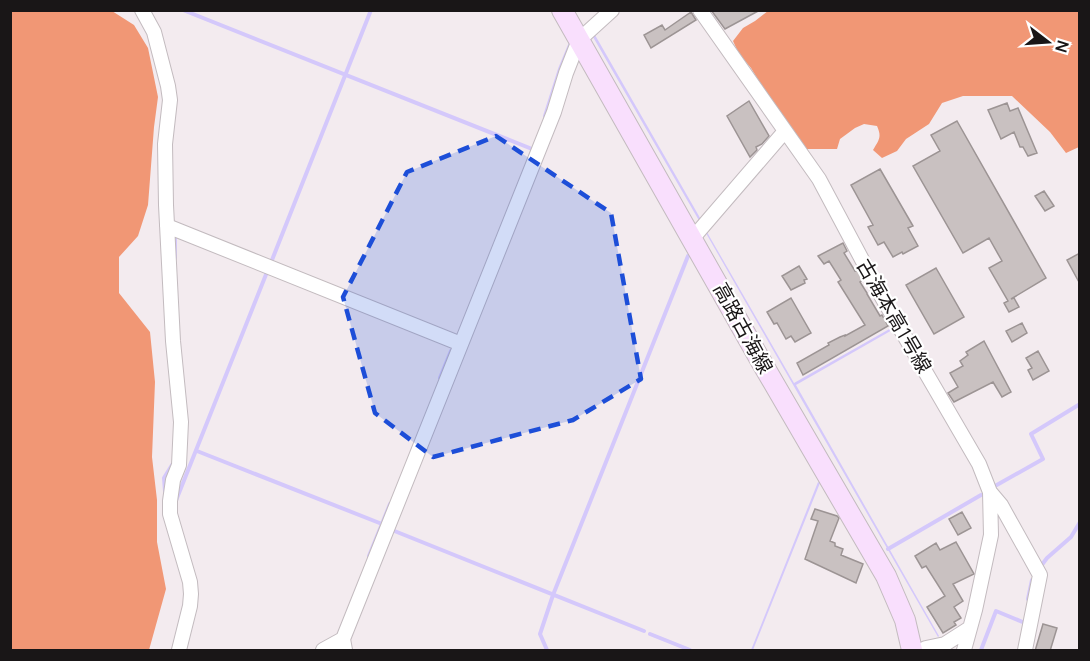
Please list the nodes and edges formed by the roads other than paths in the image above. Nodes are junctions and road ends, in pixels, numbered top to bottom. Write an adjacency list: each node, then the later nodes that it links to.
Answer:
1 (562, 10): 5 (main road, 高路古海線)
2 (612, 10): 5 (street)
3 (700, 10): 6 (street, 古海本高1号線)
4 (149, 14): 7 (street)
5 (579, 40): 8 (main road, 高路古海線); 9 (street)
6 (785, 132): 8 (street); 10 (street, 古海本高1号線)
7 (168, 226): 9 (street); 13 (street)
8 (692, 239): 15 (main road, 高路古海線)
9 (461, 344): 12 (street)
10 (990, 492): 11 (street, 古海本高1号線); 18 (street)
11 (970, 628): 16 (street); 17 (street, 古海本高1号線)
12 (344, 645): 14 (street)
13 (179, 651)
14 (323, 651)
15 (912, 651)
16 (922, 651)
17 (964, 651)
18 (1025, 651)

